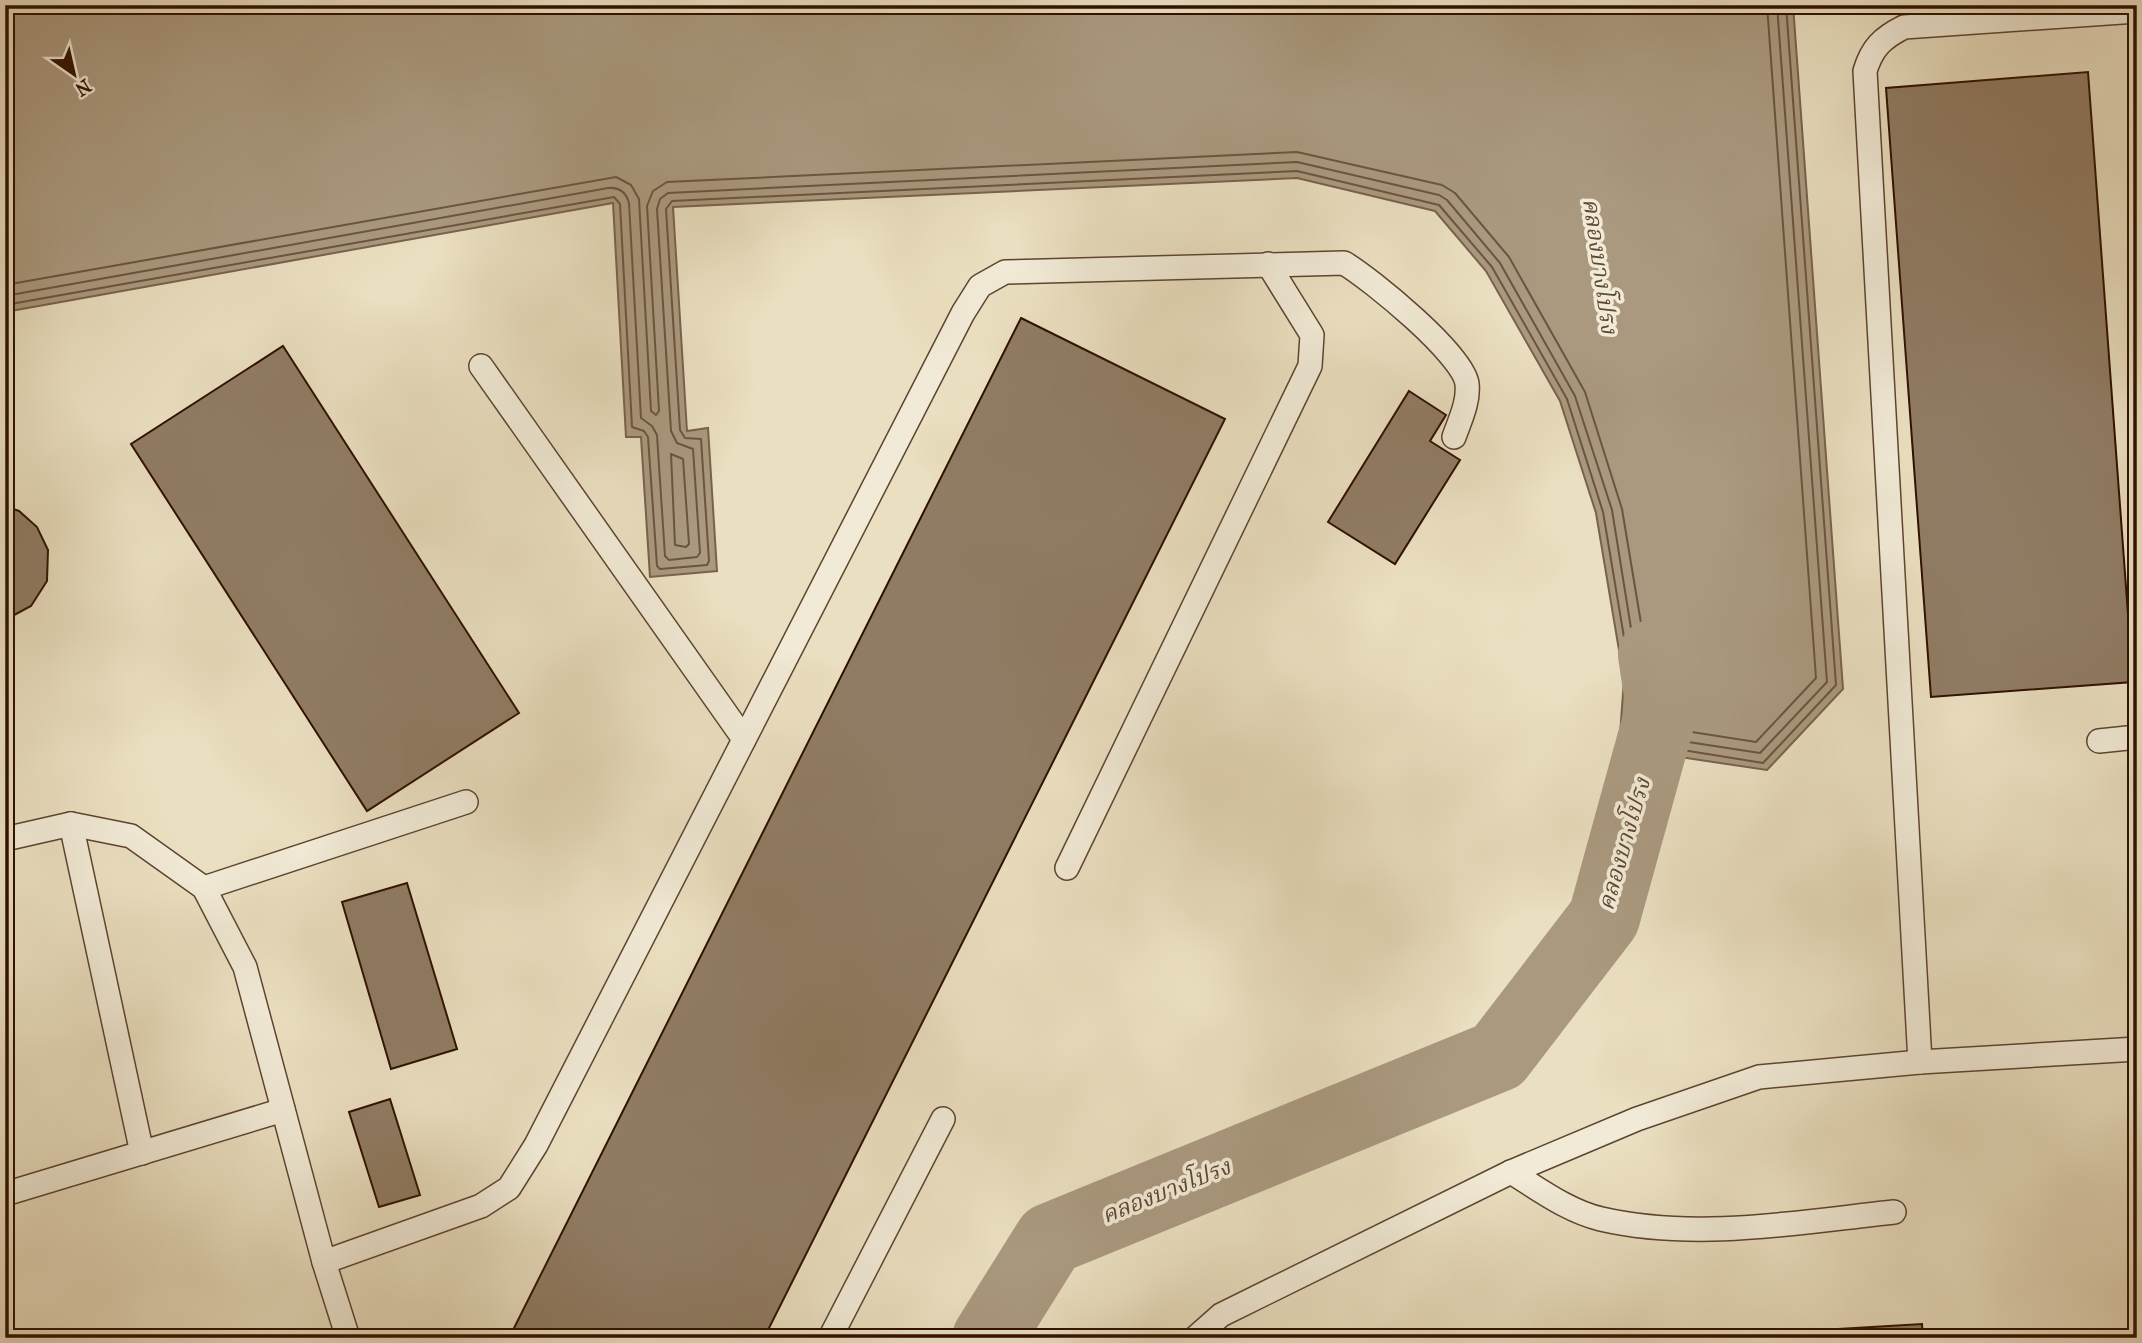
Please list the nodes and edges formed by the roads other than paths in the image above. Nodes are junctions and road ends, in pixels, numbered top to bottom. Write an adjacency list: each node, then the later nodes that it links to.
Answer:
1 (2137, 12): 14 (lane)
2 (1268, 264): 4 (lane); 6 (lane); 11 (lane)
3 (481, 366): 6 (lane)
4 (1454, 437)
5 (2137, 737): 7 (lane)
6 (744, 739): 21 (lane)
7 (2099, 741)
8 (466, 802): 12 (lane)
9 (71, 824): 10 (lane); 12 (lane); 17 (lane)
10 (5, 839)
11 (1067, 868)
12 (204, 888): 15 (lane)
13 (2137, 1049): 14 (lane)
14 (1920, 1062): 18 (lane)
15 (283, 1110): 17 (lane); 21 (lane)
16 (943, 1119): 23 (lane)
17 (142, 1153): 19 (lane)
18 (1511, 1172): 20 (lane); 24 (lane)
19 (5, 1194)
20 (1894, 1212)
21 (324, 1262): 22 (lane)
22 (348, 1338)
23 (830, 1338)
24 (1195, 1338)

